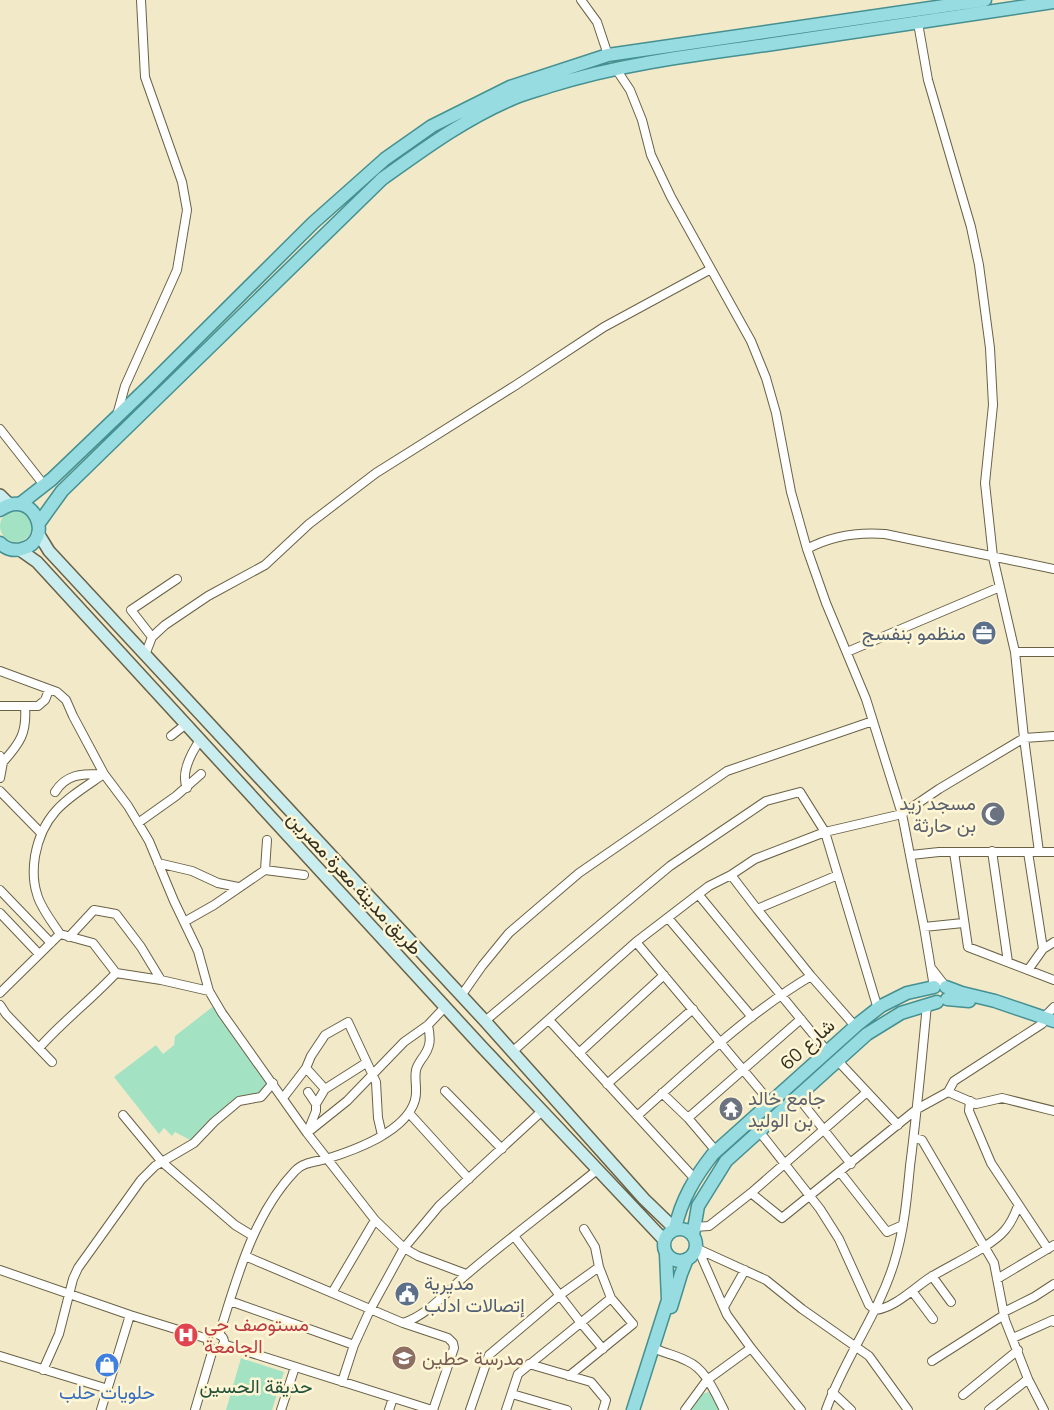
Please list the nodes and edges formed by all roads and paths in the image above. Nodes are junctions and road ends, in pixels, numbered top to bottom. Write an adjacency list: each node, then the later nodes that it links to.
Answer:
1 (141, 0): 12 (street)
2 (582, 0): 9 (street)
3 (985, 0): 4 (main road)
4 (964, 2): 6 (main road)
5 (1054, 2): 7 (main road)
6 (927, 4): 9 (main road)
7 (1018, 4): 8 (main road)
8 (918, 23): 10 (main road); 21 (street)
9 (608, 56): 12 (main road)
10 (616, 69): 11 (street); 17 (main road)
11 (711, 269): 19 (street); 26 (street)
12 (117, 417): 14 (main road)
13 (0, 429): 14 (street)
14 (44, 485): 16 (main road)
15 (0, 495): 16 (main road)
16 (10, 506): 17 (main road)
17 (39, 528): 20 (main road); 30 (main road, طريق مدينة معرة مصرين)
18 (0, 544): 20 (main road)
19 (807, 549): 21 (street); 27 (street)
20 (16, 550): 22 (main road); 36 (main road, طريق مدينة معرة مصرين)
21 (993, 557): 23 (street); 25 (street)
22 (0, 558)
23 (1054, 569)
24 (177, 579): 26 (street)
25 (1000, 587): 27 (street); 28 (street)
26 (152, 637): 30 (street)
27 (847, 652): 35 (street)
28 (1015, 652): 29 (street); 39 (street)
29 (1054, 652)
30 (145, 655): 91 (main road, طريق مدينة معرة مصرين)
31 (0, 671): 32 (street)
32 (49, 690): 34 (street); 42 (street)
33 (0, 706): 34 (street)
34 (25, 707): 41 (street)
35 (873, 721): 48 (street); 91 (street)
36 (186, 724): 37 (street); 40 (main road, طريق مدينة معرة مصرين)
37 (171, 736)
38 (1054, 736): 39 (street)
39 (1024, 738): 48 (street); 56 (street)
40 (200, 740): 45 (street); 95 (main road, طريق مدينة معرة مصرين)
41 (2, 759): 44 (street)
42 (104, 774): 47 (street); 49 (street); 51 (street)
43 (201, 774): 45 (street)
44 (0, 778)
45 (187, 788): 49 (street)
46 (0, 791): 51 (street)
47 (55, 792)
48 (902, 814): 50 (street); 58 (street)
49 (138, 822): 59 (street)
50 (825, 832): 61 (street); 62 (street); 101 (street)
51 (41, 834): 73 (street)
52 (267, 840): 60 (street)
53 (954, 852): 54 (street); 58 (street); 71 (street)
54 (992, 852): 55 (street); 80 (street)
55 (1028, 852): 56 (street); 78 (street)
56 (1039, 852): 57 (street)
57 (1054, 852)
58 (911, 855): 72 (street)
59 (158, 863): 64 (street); 70 (street)
60 (265, 870): 63 (street); 64 (street)
61 (730, 875): 66 (street); 67 (street)
62 (838, 875): 67 (street); 97 (street)
63 (304, 876)
64 (238, 887): 70 (street)
65 (0, 890): 75 (street)
66 (698, 894): 69 (street); 90 (street)
67 (757, 909): 85 (street)
68 (0, 913): 79 (street)
69 (668, 918): 76 (street); 98 (street)
70 (184, 922): 88 (street)
71 (963, 923): 72 (street); 80 (street)
72 (924, 927): 81 (street)
73 (60, 934): 74 (street); 75 (street)
74 (69, 936): 83 (street); 86 (street)
75 (51, 942): 79 (street)
76 (636, 942): 84 (street); 100 (street)
77 (1054, 942): 78 (street)
78 (1043, 949): 82 (street)
79 (39, 954): 89 (street)
80 (1008, 962): 82 (street)
81 (932, 968): 92 (street); 92 (street)
82 (1028, 970): 87 (street)
83 (116, 972): 86 (street); 106 (street)
84 (664, 975): 96 (street); 109 (street)
85 (811, 976): 90 (street); 104 (street)
86 (161, 980): 88 (street)
87 (1054, 980)
88 (210, 991): 116 (street)
89 (0, 993)
90 (780, 994): 98 (street); 99 (street)
91 (461, 996): 95 (main road); 101 (main road, طريق مدينة معرة مصرين)
92 (938, 996): 97 (main road, شارع 60); 102 (main road); 110 (main road, شارع 60); 129 (street)
93 (0, 1005): 106 (street)
94 (1054, 1006): 102 (street)
95 (446, 1008): 103 (street); 130 (main road, طريق مدينة معرة مصرين)
96 (693, 1009): 105 (street); 117 (street)
97 (878, 1009): 104 (main road, شارع 60)
98 (752, 1017): 105 (street)
99 (801, 1019): 107 (street); 114 (street)
100 (549, 1020): 108 (street); 109 (street)
101 (485, 1021): 108 (main road, طريق مدينة معرة مصرين)
102 (1048, 1023): 122 (street)
103 (428, 1025): 115 (street); 132 (street)
104 (855, 1026): 107 (main road, شارع 60)
105 (720, 1042): 114 (street); 123 (street)
106 (39, 1048): 111 (street)
107 (827, 1051): 127 (main road, شارع 60)
108 (512, 1052): 161 (main road, طريق مدينة معرة مصرين)
109 (579, 1053): 117 (street)
110 (838, 1060): 121 (street); 124 (main road, شارع 60)
111 (52, 1062)
112 (366, 1063): 113 (street); 115 (street); 118 (street)
113 (306, 1068): 118 (street); 125 (street)
114 (743, 1069): 127 (street); 136 (street)
115 (372, 1076): 135 (street); 141 (street)
116 (273, 1084): 125 (street); 146 (street)
117 (608, 1084): 134 (street)
118 (325, 1089): 128 (street)
119 (445, 1091): 143 (street)
120 (308, 1092): 128 (street)
121 (867, 1092): 137 (street); 138 (street)
122 (948, 1092): 126 (street); 129 (street)
123 (662, 1093): 134 (street); 136 (street)
124 (797, 1096): 138 (street); 139 (main road, شارع 60)
125 (283, 1098): 140 (street)
126 (970, 1101): 131 (street); 157 (street)
127 (770, 1102): 144 (main road, شارع 60)
128 (316, 1107): 135 (street); 140 (street)
129 (917, 1109): 137 (street); 142 (street)
130 (542, 1111): 143 (street); 149 (main road, طريق مدينة معرة مصرين)
131 (1054, 1111)
132 (409, 1113): 141 (street); 151 (street)
133 (123, 1115): 146 (street)
134 (636, 1116): 152 (street)
135 (329, 1117): 140 (street)
136 (688, 1118): 144 (street)
137 (898, 1125): 148 (street)
138 (823, 1130): 147 (street); 148 (street)
139 (759, 1131): 147 (street); 156 (main road, شارع 60)
140 (307, 1133): 145 (street)
141 (382, 1135): 145 (street)
142 (914, 1138): 159 (street); 166 (street)
143 (502, 1149): 151 (street)
144 (716, 1151): 152 (main road, شارع 60)
145 (327, 1158): 158 (street); 162 (street)
146 (162, 1162): 162 (street); 181 (street)
147 (784, 1164): 153 (street); 154 (street)
148 (850, 1164): 150 (street)
149 (597, 1170): 163 (street); 165 (main road, طريق مدينة معرة مصرين)
150 (840, 1172): 154 (street); 159 (street)
151 (469, 1179): 168 (street)
152 (695, 1179): 155 (main road, شارع 60)
153 (751, 1193): 154 (street); 164 (street)
154 (809, 1197): 188 (street)
155 (684, 1200): 156 (main road); 161 (main road, شارع 60)
156 (698, 1206): 164 (main road, شارع 60)
157 (1018, 1206): 166 (street); 167 (street)
158 (375, 1220): 168 (street); 180 (street)
159 (903, 1225): 188 (street)
160 (584, 1229): 172 (street)
161 (675, 1229): 164 (main road); 165 (main road)
162 (253, 1236): 170 (street)
163 (514, 1236): 175 (street); 182 (street)
164 (695, 1238): 171 (main road); 174 (street); 186 (street)
165 (664, 1240): 169 (main road)
166 (984, 1246): 176 (street); 177 (street)
167 (1051, 1247): 177 (street)
168 (404, 1248): 175 (street); 187 (street)
169 (666, 1254): 171 (main road); 229 (main road)
170 (245, 1256): 180 (street); 184 (street)
171 (687, 1259): 204 (main road)
172 (599, 1267): 182 (street); 183 (street)
173 (0, 1270): 181 (street)
174 (745, 1270): 186 (street); 200 (street)
175 (466, 1274): 193 (street)
176 (932, 1276): 179 (street); 185 (street)
177 (997, 1279): 189 (street)
178 (1054, 1284): 189 (street)
179 (912, 1290): 188 (street); 191 (street)
180 (332, 1293): 187 (street)
181 (70, 1294): 190 (street); 210 (street)
182 (560, 1295): 194 (street); 225 (street)
183 (611, 1298): 194 (street); 203 (street)
184 (230, 1301): 195 (street); 199 (street)
185 (950, 1302)
186 (724, 1307): 201 (street)
187 (370, 1310): 193 (street); 199 (street)
188 (875, 1310): 200 (street)
189 (1004, 1313): 196 (street); 207 (street)
190 (130, 1315): 197 (street); 215 (street)
191 (933, 1319)
192 (1054, 1322): 196 (street)
193 (403, 1323): 224 (street)
194 (580, 1323): 203 (street); 208 (street)
195 (219, 1334): 197 (street); 198 (street)
196 (1013, 1338): 205 (street)
197 (208, 1339): 202 (street)
198 (223, 1344): 202 (street); 209 (street)
199 (354, 1345): 214 (street)
200 (856, 1347): 216 (street); 236 (street)
201 (751, 1348): 213 (street); 233 (street)
202 (213, 1349): 221 (street)
203 (603, 1349): 211 (street)
204 (658, 1350): 213 (street); 230 (main road)
205 (1018, 1350): 212 (street); 218 (street)
206 (0, 1356): 210 (street)
207 (932, 1361)
208 (529, 1364): 211 (street); 217 (street)
209 (295, 1367): 214 (street); 222 (street)
210 (43, 1370): 215 (street)
211 (569, 1376): 228 (street)
212 (1028, 1379): 237 (street); 238 (street)
213 (707, 1380): 231 (street); 232 (street)
214 (342, 1382): 219 (street)
215 (108, 1389): 220 (street)
216 (832, 1392): 234 (street); 235 (street)
217 (512, 1394): 226 (street); 227 (street)
218 (963, 1395)
219 (393, 1398): 223 (street); 224 (street)
220 (102, 1410)
221 (195, 1410)
222 (281, 1410)
223 (389, 1410)
224 (433, 1410)
225 (470, 1410)
226 (506, 1410)
227 (567, 1410)
228 (603, 1410)
229 (633, 1410)
230 (639, 1410)
231 (684, 1410)
232 (724, 1410)
233 (800, 1410)
234 (826, 1410)
235 (851, 1410)
236 (908, 1410)
237 (989, 1410)
238 (1044, 1410)

